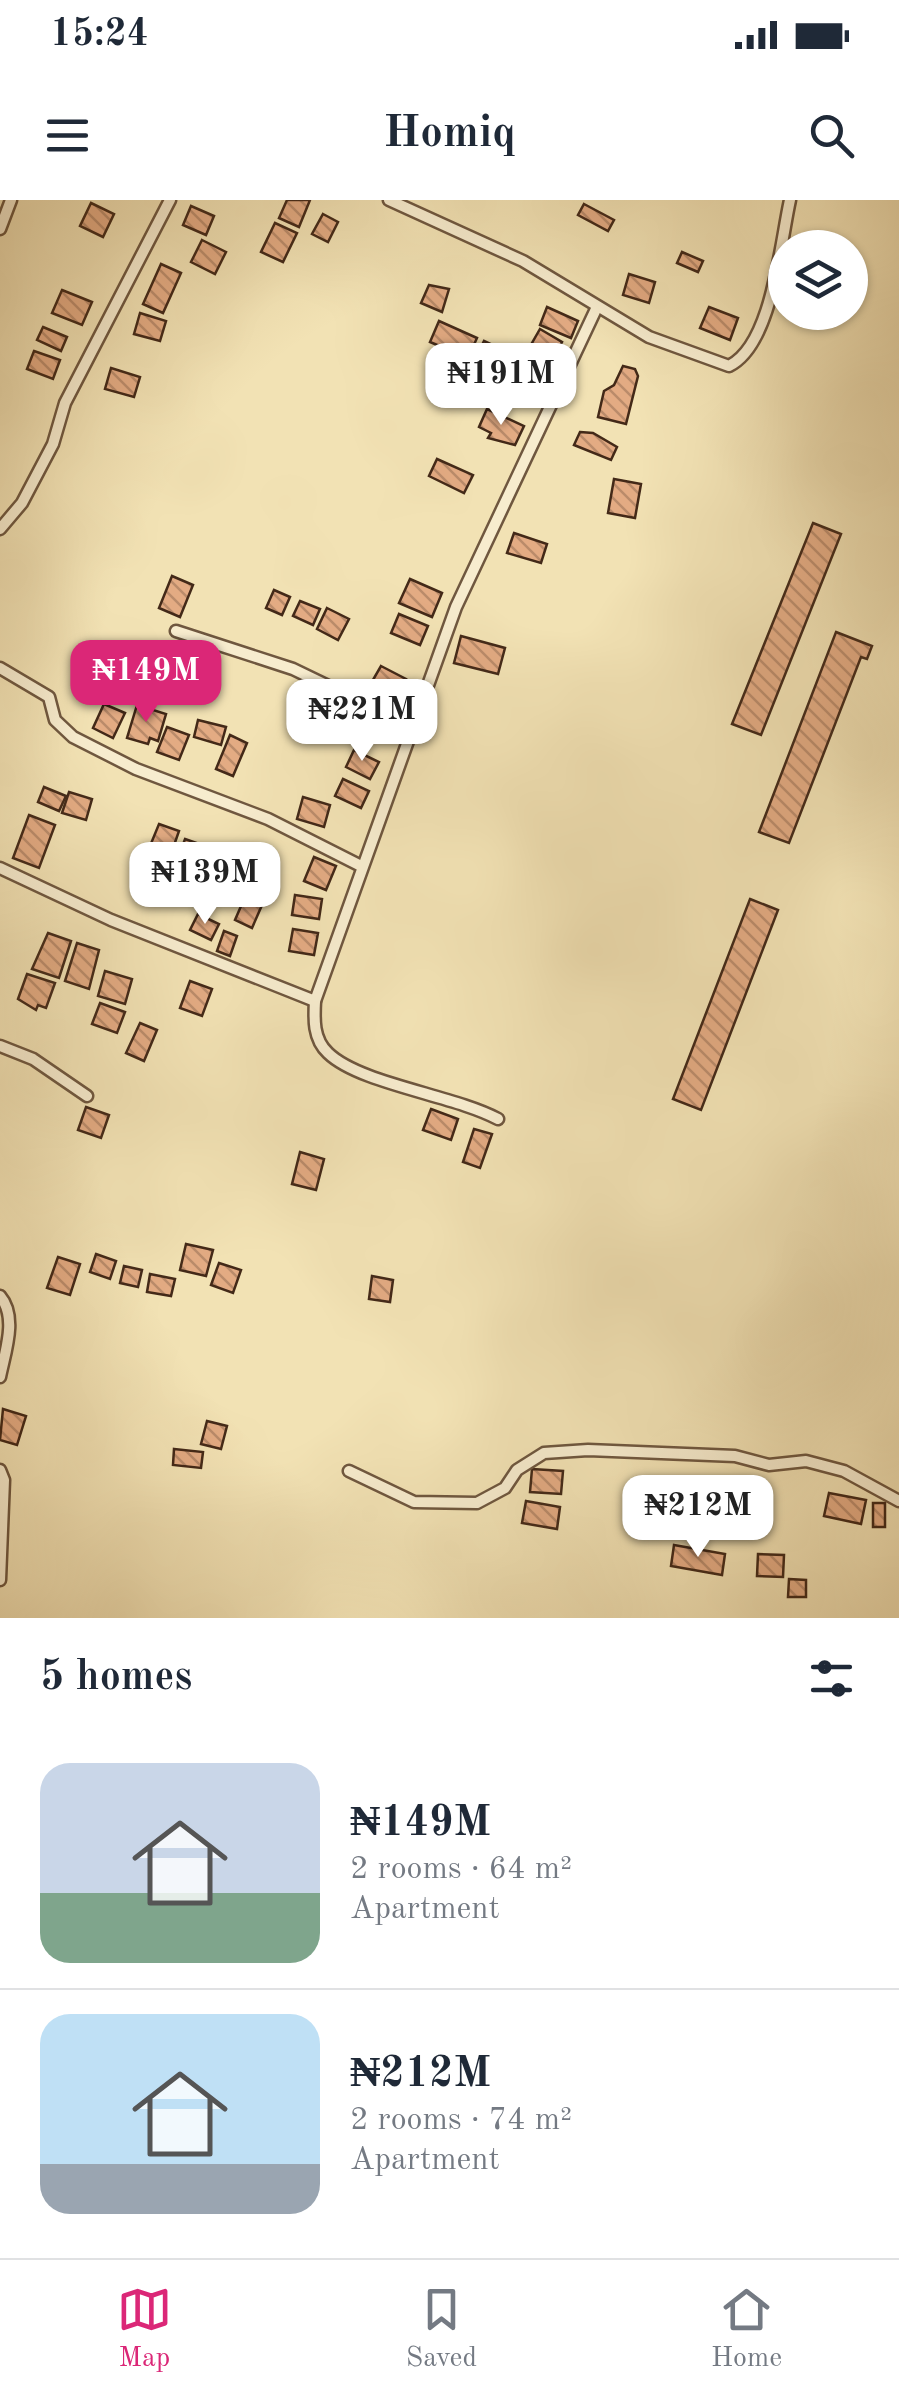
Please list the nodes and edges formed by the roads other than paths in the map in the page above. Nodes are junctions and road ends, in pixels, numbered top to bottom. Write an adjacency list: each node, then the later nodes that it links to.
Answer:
1 (10, 200): 5 (street)
2 (170, 200): 7 (street)
3 (389, 200): 6 (street)
4 (790, 200): 6 (street)
5 (0, 229)
6 (597, 307): 10 (street)
7 (0, 528)
8 (176, 631): 10 (street)
9 (0, 668): 11 (street)
10 (411, 726): 11 (street)
11 (360, 866): 13 (street)
12 (0, 868): 13 (street)
13 (315, 1001): 16 (street)
14 (0, 1046): 15 (street)
15 (87, 1096)
16 (498, 1119)
17 (0, 1296): 18 (street)
18 (0, 1377)
19 (0, 1470): 22 (street)
20 (349, 1471): 21 (street)
21 (899, 1501)
22 (0, 1580)

